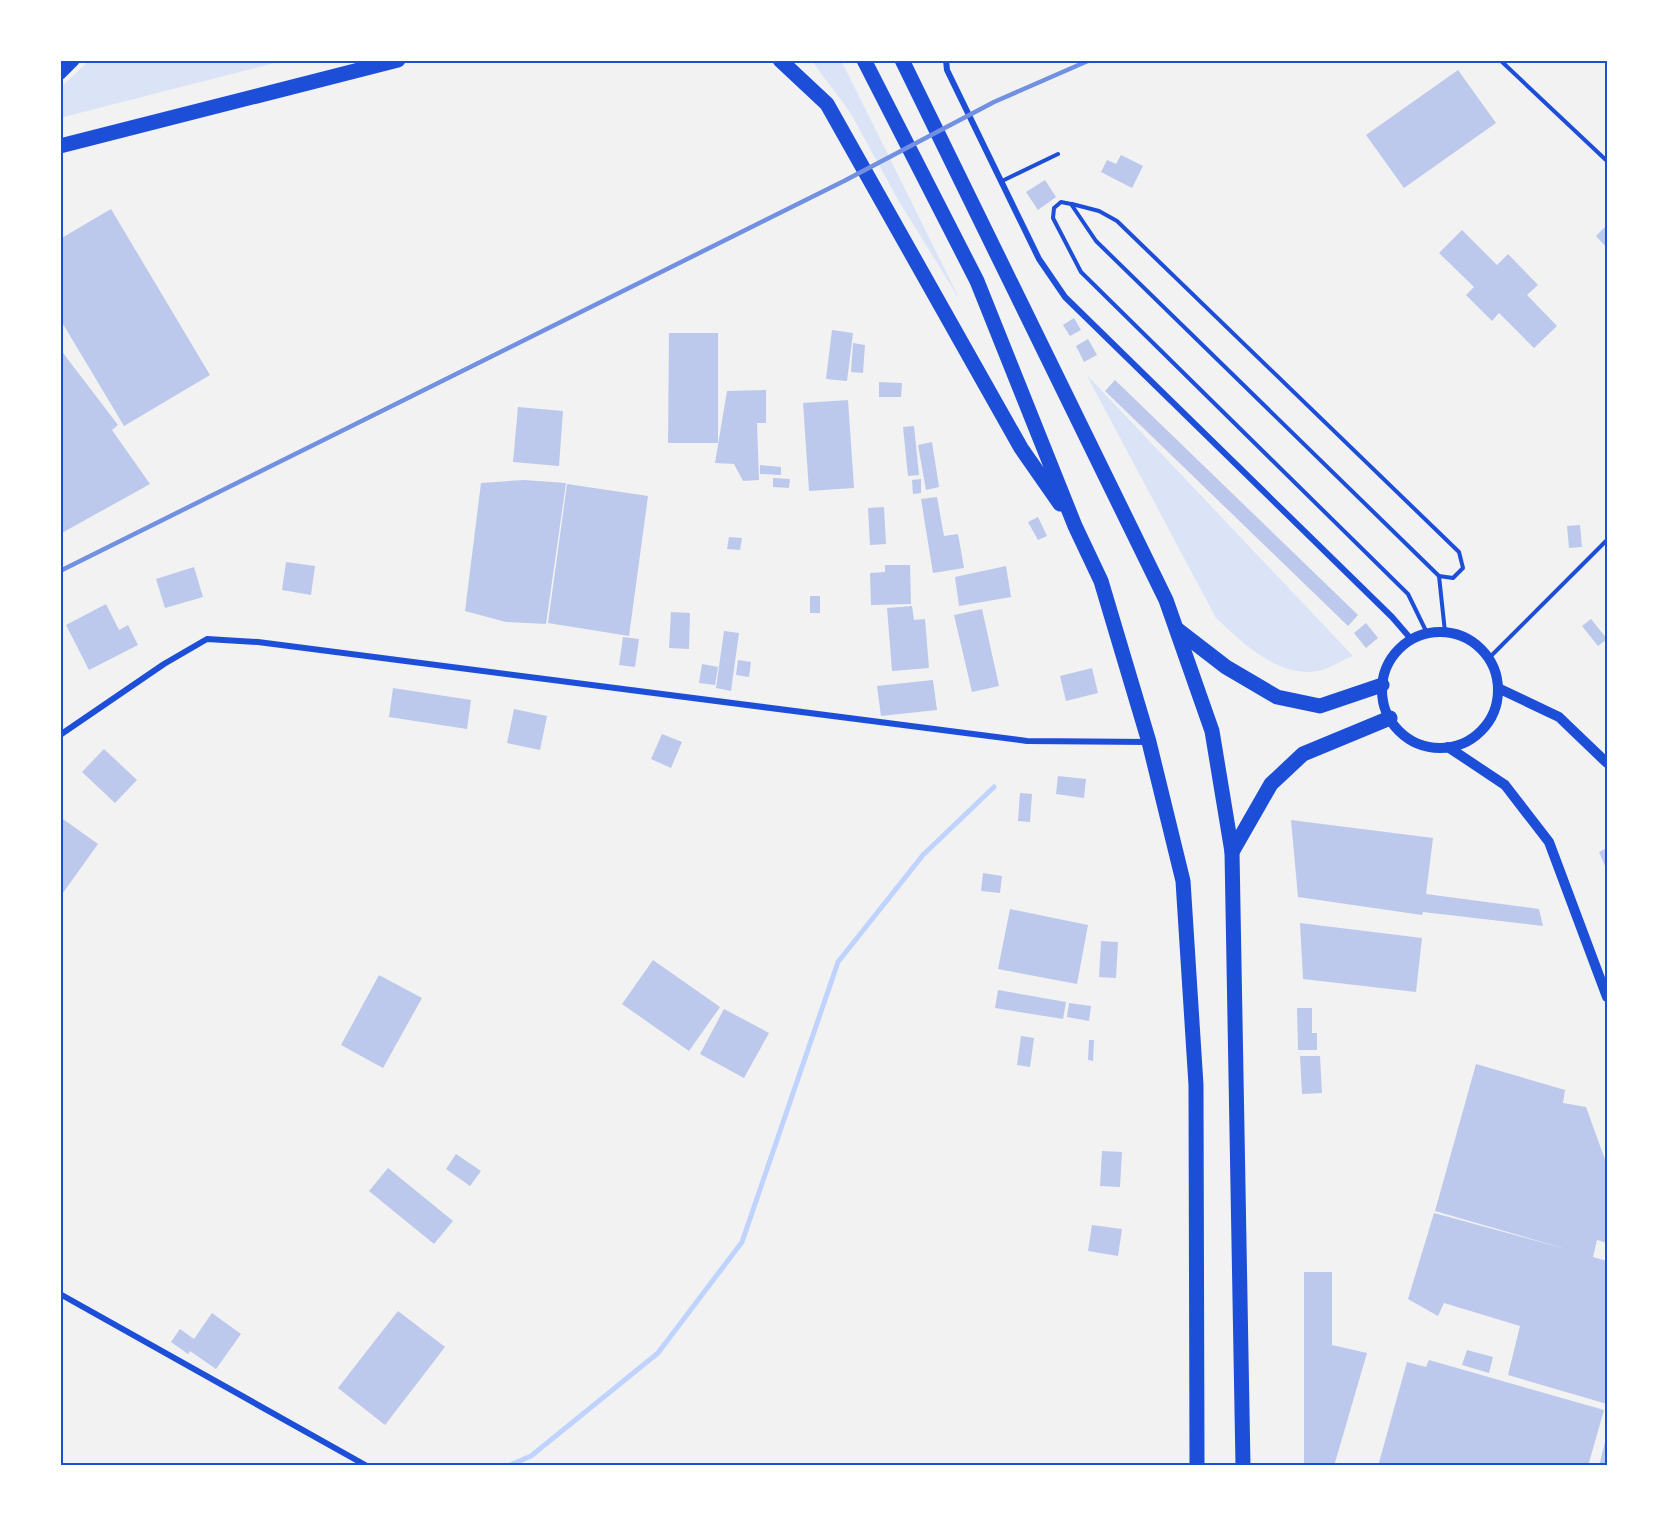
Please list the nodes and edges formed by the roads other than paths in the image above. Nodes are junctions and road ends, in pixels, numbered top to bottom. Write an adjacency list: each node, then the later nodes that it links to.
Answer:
1 (74, 60): 8 (main road)
2 (398, 60): 9 (highway)
3 (780, 60): 14 (highway)
4 (864, 60): 14 (highway)
5 (902, 60): 17 (highway)
6 (946, 60): 12 (street)
7 (1500, 60): 11 (lane)
8 (60, 74)
9 (60, 146)
10 (1058, 154): 12 (lane)
11 (1607, 161)
12 (1001, 181): 20 (street)
13 (1071, 204): 16 (lane); 16 (lane); 19 (lane)
14 (1075, 526): 26 (highway)
15 (1607, 540): 21 (lane)
16 (1439, 576): 18 (lane)
17 (1178, 630): 22 (highway); 29 (highway)
18 (1444, 632): 19 (street); 21 (street)
19 (1427, 633): 20 (street)
20 (1411, 639): 22 (street)
21 (1489, 658): 23 (street)
22 (1382, 685): 24 (street)
23 (1498, 688): 27 (street); 28 (street)
24 (1389, 718): 27 (street); 29 (highway)
25 (60, 735): 26 (street)
26 (1149, 742): 33 (highway)
27 (1448, 747): 30 (street)
28 (1607, 763)
29 (1232, 852): 34 (highway)
30 (1607, 997)
31 (60, 1294): 32 (street)
32 (367, 1466)
33 (1197, 1466)
34 (1243, 1466)

